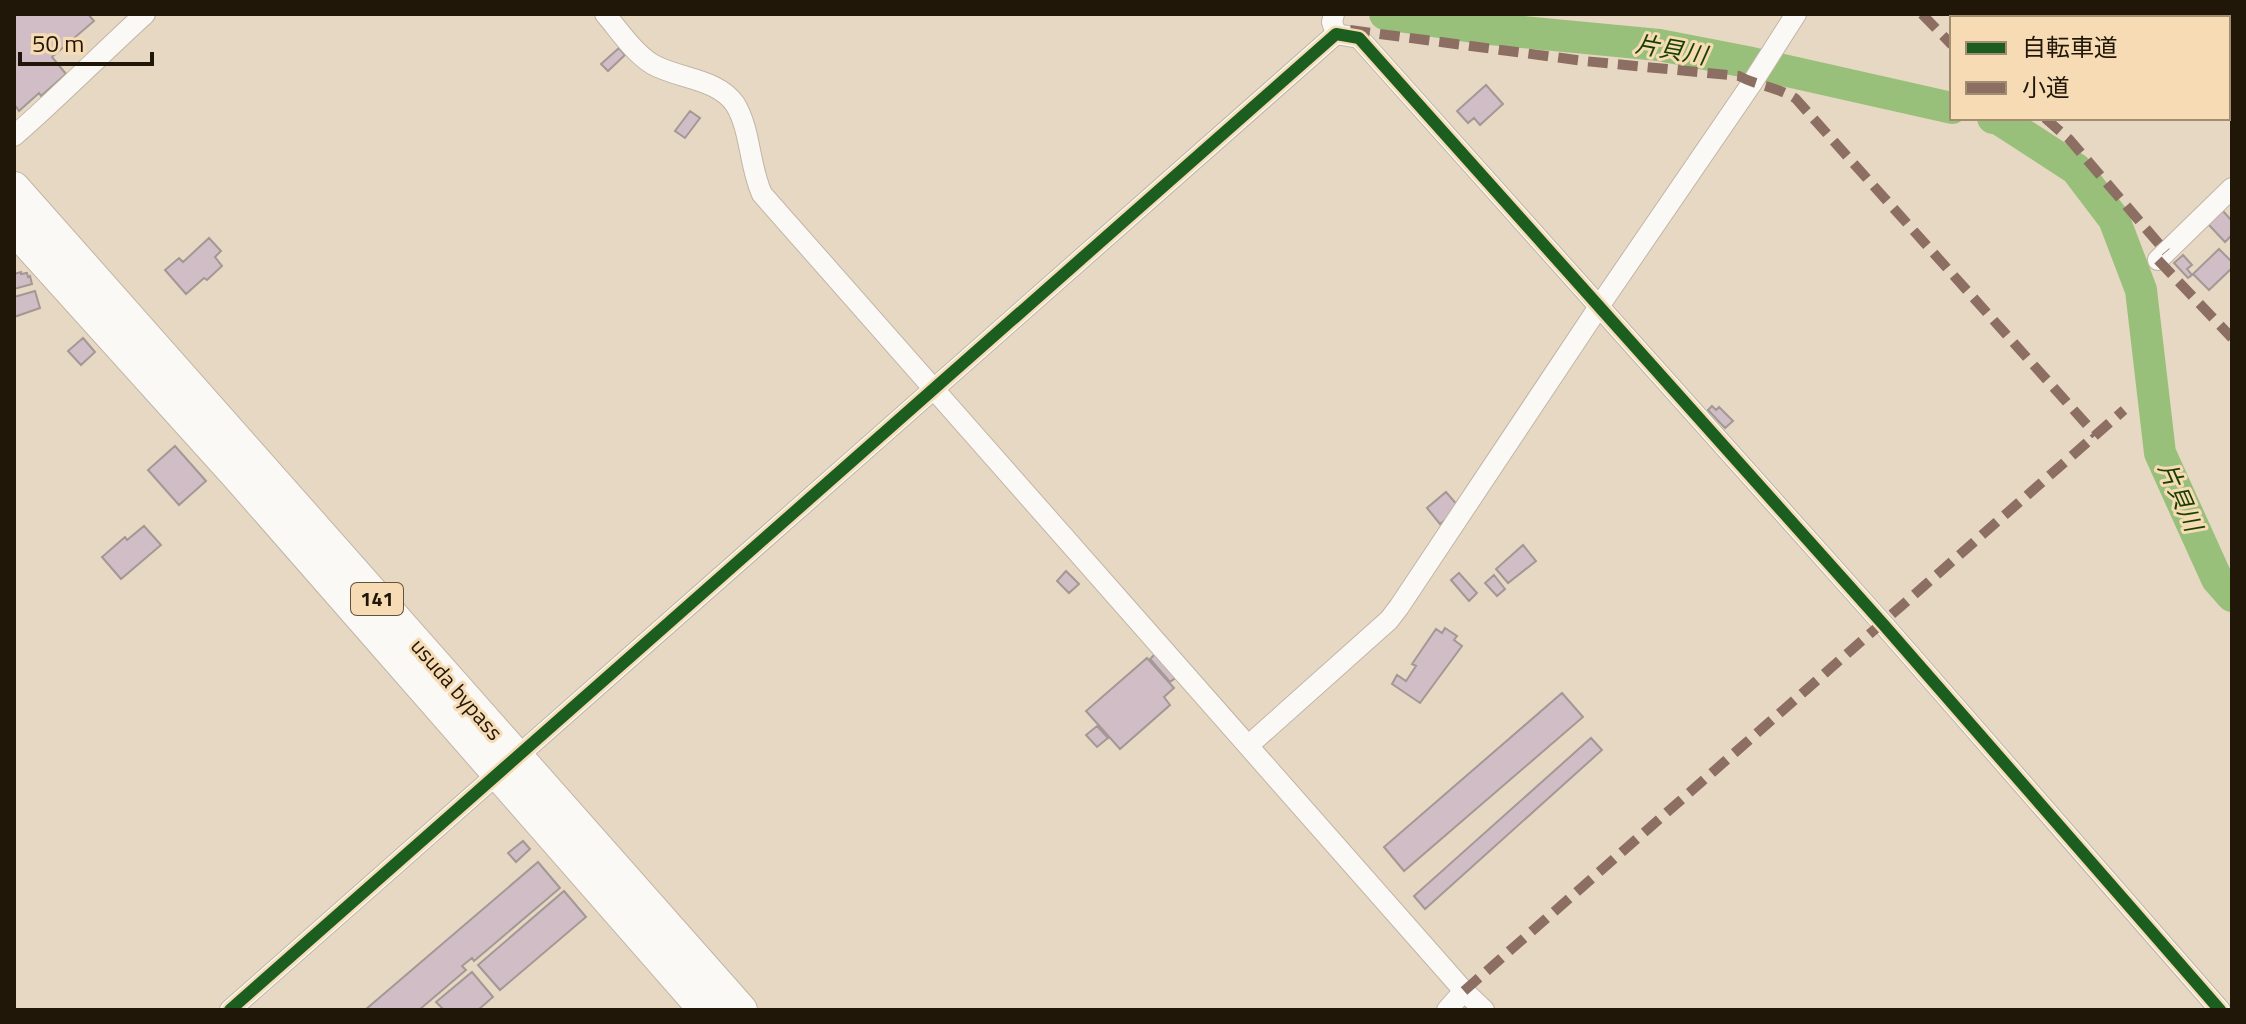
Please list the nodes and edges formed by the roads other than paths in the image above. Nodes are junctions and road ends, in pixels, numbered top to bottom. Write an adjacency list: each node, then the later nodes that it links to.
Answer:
1 (145, 14): 5 (street)
2 (605, 14): 11 (street)
3 (1796, 14): 10 (street)
4 (1334, 23): 10 (street); 11 (street)
5 (14, 136)
6 (14, 188): 13 (highway, usuda bypass / 141)
7 (2232, 188): 9 (street)
8 (14, 228): 13 (highway, usuda bypass / 141)
9 (2158, 260)
10 (1600, 305): 12 (street); 20 (street)
11 (934, 388): 12 (street); 13 (street)
12 (1249, 745): 14 (street)
13 (507, 764): 15 (street); 16 (highway, usuda bypass / 141); 17 (highway, usuda bypass / 141)
14 (1464, 991): 18 (street); 19 (street)
15 (230, 1010)
16 (705, 1010)
17 (741, 1010)
18 (1447, 1010)
19 (1484, 1010)
20 (2220, 1010)

